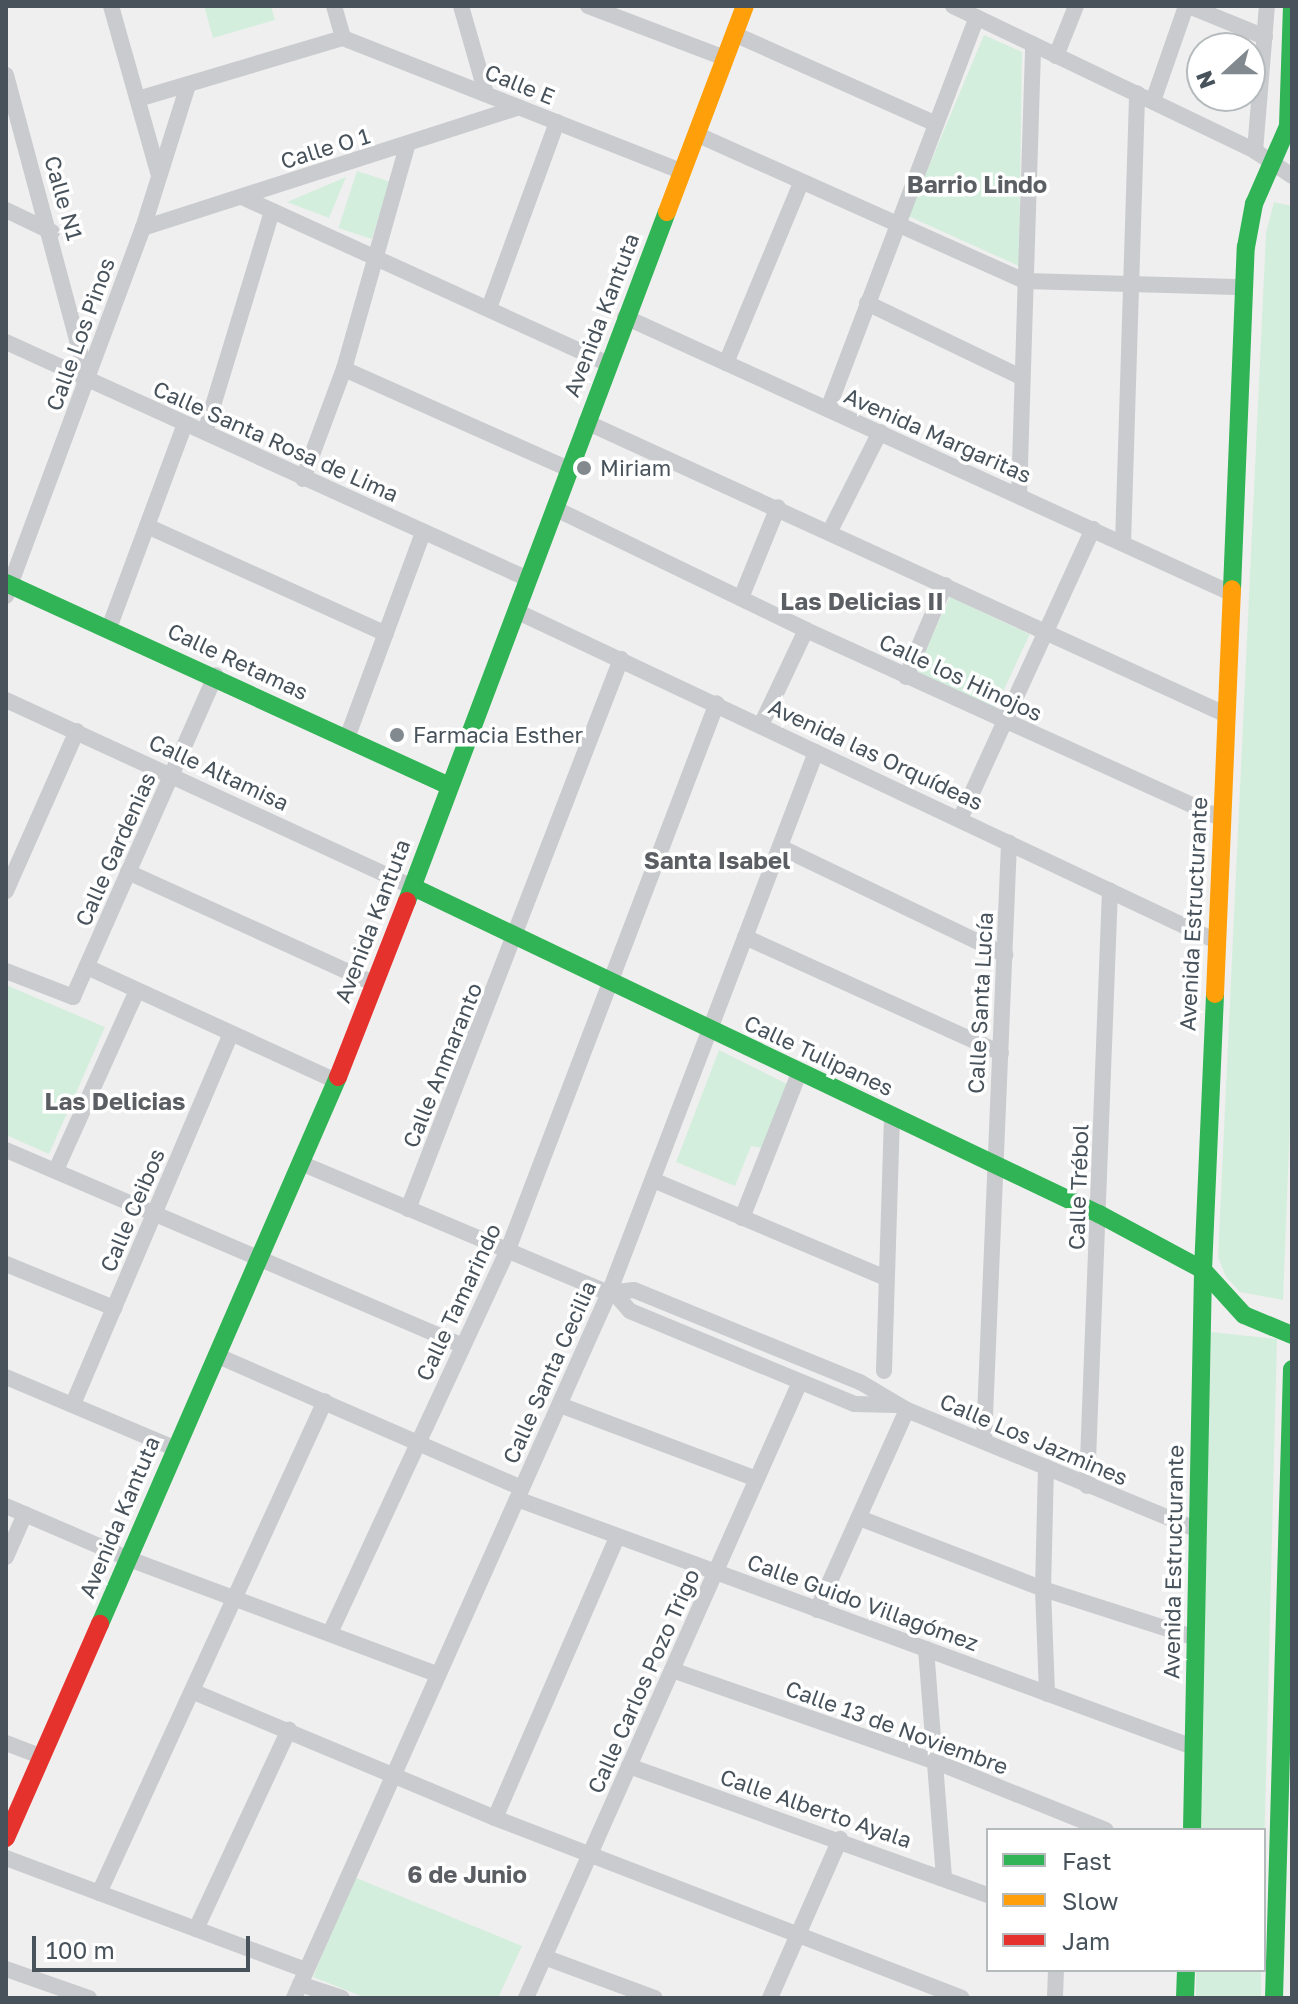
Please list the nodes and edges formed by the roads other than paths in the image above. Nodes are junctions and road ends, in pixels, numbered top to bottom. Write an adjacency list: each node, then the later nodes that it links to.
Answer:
1 (111, 6): 24 (street)
2 (334, 6): 16 (street)
3 (461, 6): 22 (street)
4 (588, 6): 11 (street)
5 (745, 6): 15 (street, Avenida Kantuta)
6 (953, 6): 12 (street)
7 (1076, 6): 18 (street)
8 (1187, 6): 13 (street); 25 (street)
9 (1267, 6): 14 (street)
10 (1292, 8): 33 (street, Avenida Estructurante)
11 (610, 10): 19 (street)
12 (973, 12): 17 (street); 29 (street)
13 (1252, 32)
14 (1265, 32)
15 (734, 34): 19 (street, Avenida Kantuta); 29 (street)
16 (343, 38): 21 (street); 22 (street, Calle E)
17 (1033, 44): 18 (street); 45 (street)
18 (1056, 56): 23 (street)
19 (725, 58): 30 (street, Avenida Kantuta)
20 (6, 75): 43 (street, Calle N1)
21 (188, 85): 24 (street); 35 (street, Calle Los Pinos)
22 (486, 93): 26 (street, Calle E)
23 (1137, 93): 25 (street); 46 (street)
24 (138, 99): 35 (street)
25 (1153, 101): 32 (street)
26 (519, 107): 28 (street, Calle E); 31 (street, Calle O 1)
27 (1258, 112): 32 (street)
28 (557, 122): 34 (street, Calle E); 49 (street)
29 (936, 124): 41 (street)
30 (696, 134): 34 (street, Avenida Kantuta); 37 (street)
31 (407, 146): 38 (street, Calle O 1); 44 (street)
32 (1255, 151): 33 (street)
33 (1272, 166): 36 (street); 47 (street, Avenida Estructurante)
34 (681, 171): 50 (street, Avenida Kantuta)
35 (158, 173): 42 (street, Calle Los Pinos)
36 (1292, 176)
37 (801, 183): 41 (street); 53 (street)
38 (242, 197): 40 (street); 42 (street, Calle O 1)
39 (6, 210): 43 (street)
40 (272, 211): 44 (street); 60 (street)
41 (897, 224): 45 (street); 48 (street)
42 (143, 228): 56 (street, Calle Los Pinos)
43 (52, 232): 56 (street, Calle N1)
44 (375, 256): 49 (street); 54 (street)
45 (1025, 281): 46 (street); 55 (street)
46 (1133, 286): 47 (street); 71 (street)
47 (1245, 287): 75 (street, Avenida Estructurante)
48 (867, 303): 55 (street); 57 (street)
49 (489, 308): 52 (street)
50 (625, 317): 52 (street, Avenida Kantuta); 53 (street, Avenida Margaritas)
51 (6, 342): 56 (street, Calle Santa Rosa de Lima)
52 (607, 363): 58 (street, Avenida Kantuta)
53 (726, 363): 57 (street, Avenida Margaritas)
54 (344, 369): 62 (street); 63 (street)
55 (1021, 377): 64 (street)
56 (87, 380): 59 (street, Calle Santa Rosa de Lima); 74 (street, Calle Los Pinos)
57 (828, 409): 61 (street, Avenida Margaritas)
58 (586, 422): 62 (street, Avenida Kantuta); 65 (street)
59 (185, 424): 60 (street, Calle Santa Rosa de Lima); 67 (street)
60 (205, 432): 63 (street, Calle Santa Rosa de Lima)
61 (880, 432): 64 (street, Avenida Margaritas); 69 (street)
62 (569, 469): 66 (street, Avenida Kantuta)
63 (303, 479): 70 (street, Calle Santa Rosa de Lima)
64 (1019, 496): 68 (street, Avenida Margaritas)
65 (778, 507): 69 (street); 76 (street)
66 (556, 509): 72 (street, Avenida Kantuta); 76 (street, Calle los Hinojos)
67 (147, 526): 78 (street); 80 (street)
68 (1093, 529): 71 (street, Avenida Margaritas); 81 (street)
69 (830, 531): 73 (street)
70 (423, 532): 72 (street, Calle Santa Rosa de Lima); 80 (street)
71 (1123, 543): 75 (street, Avenida Margaritas)
72 (528, 579): 77 (street, Avenida Kantuta)
73 (945, 585): 81 (street); 84 (street)
74 (7, 588): 78 (street, Calle Retamas)
75 (1233, 594): 87 (street, Avenida Estructurante)
76 (741, 598): 79 (street, Calle los Hinojos)
77 (516, 611): 82 (street, Avenida las Orquídeas); 94 (street, Avenida Kantuta)
78 (109, 628): 83 (street, Calle Retamas)
79 (806, 630): 84 (street, Calle los Hinojos); 89 (street)
80 (386, 634): 91 (street)
81 (1045, 634): 87 (street); 88 (street)
82 (621, 659): 86 (street, Avenida las Orquídeas); 104 (street, Calle Anmaranto)
83 (216, 675): 91 (street, Calle Retamas); 93 (street, Calle Gardenias)
84 (906, 677): 88 (street, Calle los Hinojos)
85 (6, 700): 90 (street, Calle Altamisa)
86 (717, 703): 89 (street, Avenida las Orquídeas); 110 (street, Calle Tamarindo)
87 (1227, 715): 96 (street, Avenida Estructurante)
88 (1006, 723): 95 (street); 96 (street, Calle los Hinojos)
89 (761, 725): 92 (street, Avenida las Orquídeas)
90 (77, 731): 93 (street, Calle Altamisa); 102 (street)
91 (347, 738): 94 (street, Calle Retamas)
92 (816, 752): 95 (street, Avenida las Orquídeas); 98 (street, Calle Santa Cecilia)
93 (172, 773): 99 (street, Calle Gardenias); 100 (street, Calle Altamisa)
94 (448, 785): 100 (street, Avenida Kantuta)
95 (961, 817): 97 (street, Avenida las Orquídeas)
96 (1221, 818): 105 (street, Avenida Estructurante)
97 (1009, 843): 101 (street, Avenida las Orquídeas); 106 (street, Calle Santa Lucía)
98 (780, 847): 103 (street, Calle Santa Cecilia); 106 (street)
99 (128, 872): 107 (street, Calle Gardenias); 109 (street)
100 (413, 887): 104 (street, Calle Tulipanes); 109 (street, Avenida Kantuta)
101 (1110, 890): 105 (street, Avenida las Orquídeas); 125 (street, Calle Trébol)
102 (6, 891)
103 (745, 937): 112 (street, Calle Santa Cecilia); 114 (street)
104 (516, 938): 110 (street, Calle Tulipanes); 123 (street, Calle Anmaranto)
105 (1216, 941): 130 (street, Avenida Estructurante)
106 (1005, 955): 114 (street, Calle Santa Lucía)
107 (87, 967): 108 (street, Calle Gardenias); 111 (street)
108 (6, 971)
109 (373, 983): 116 (street, Avenida Kantuta)
110 (609, 983): 112 (street, Calle Tulipanes); 127 (street, Calle Tamarindo)
111 (137, 991): 113 (street); 121 (street)
112 (710, 1030): 115 (street, Calle Tulipanes); 122 (street, Calle Santa Cecilia)
113 (231, 1034): 116 (street); 124 (street, Calle Ceibos)
114 (1001, 1053): 120 (street, Calle Santa Lucía)
115 (799, 1073): 117 (street, Calle Tulipanes); 126 (street)
116 (336, 1081): 119 (street, Avenida Kantuta)
117 (892, 1116): 120 (street, Calle Tulipanes); 131 (street)
118 (6, 1150): 121 (street)
119 (303, 1164): 123 (street, Calle Los Jazmines); 128 (street, Avenida Kantuta)
120 (994, 1166): 125 (street, Calle Tulipanes); 146 (street, Calle Santa Lucía)
121 (56, 1170): 124 (street)
122 (653, 1180): 126 (street); 132 (street, Calle Santa Cecilia)
123 (408, 1209): 127 (street, Calle Los Jazmines)
124 (156, 1213): 128 (street); 133 (street, Calle Ceibos)
125 (1099, 1214): 130 (street, Calle Tulipanes); 151 (street, Calle Trébol)
126 (742, 1218): 131 (street)
127 (509, 1247): 132 (street, Calle Los Jazmines); 135 (street, Calle Tamarindo)
128 (259, 1257): 135 (street); 136 (street, Avenida Kantuta)
129 (6, 1264): 133 (street)
130 (1203, 1270): 134 (street, Calle Tulipanes); 156 (street, Avenida Estructurante)
131 (886, 1278): 138 (street)
132 (612, 1294): 140 (street, Calle Los Jazmines); 143 (street, Calle Santa Cecilia); 144 (street, Calle Los Jazmines)
133 (114, 1308): 142 (street, Calle Ceibos)
134 (1292, 1335)
135 (461, 1345): 145 (street, Calle Tamarindo)
136 (218, 1356): 141 (street, Calle Guido Villagómez); 147 (street, Avenida Kantuta)
137 (1292, 1369): 149 (street)
138 (884, 1371)
139 (6, 1377): 142 (street)
140 (800, 1382): 144 (street, Calle Los Jazmines); 150 (street, Calle Carlos Pozo Trigo)
141 (325, 1401): 145 (street, Calle Guido Villagómez); 162 (street)
142 (73, 1404): 147 (street)
143 (560, 1405): 150 (street); 152 (street, Calle Santa Cecilia)
144 (903, 1407): 146 (street, Calle Los Jazmines); 155 (street)
145 (420, 1440): 152 (street, Calle Guido Villagómez); 165 (street, Calle Tamarindo)
146 (984, 1440): 148 (street, Calle Los Jazmines)
147 (174, 1448): 159 (street, Avenida Kantuta)
148 (1046, 1467): 151 (street, Calle Los Jazmines); 161 (street)
149 (1290, 1476): 163 (street)
150 (757, 1479): 160 (street, Calle Carlos Pozo Trigo)
151 (1087, 1486): 156 (street, Calle Los Jazmines)
152 (519, 1494): 157 (street, Calle Guido Villagómez); 169 (street, Calle Santa Cecilia)
153 (6, 1506): 154 (street)
154 (25, 1514): 158 (street); 159 (street)
155 (862, 1519): 161 (street); 164 (street)
156 (1198, 1530): 166 (street, Avenida Estructurante)
157 (617, 1537): 160 (street, Calle Guido Villagómez); 180 (street)
158 (6, 1557)
159 (129, 1559): 162 (street); 176 (street, Avenida Kantuta)
160 (716, 1571): 164 (street, Calle Guido Villagómez); 168 (street, Calle Carlos Pozo Trigo)
161 (1043, 1589): 166 (street); 171 (street)
162 (234, 1595): 165 (street); 170 (street)
163 (1288, 1599): 173 (street)
164 (817, 1610): 167 (street, Calle Guido Villagómez)
165 (330, 1633): 169 (street)
166 (1196, 1638): 175 (street, Avenida Estructurante)
167 (926, 1649): 171 (street, Calle Guido Villagómez); 177 (street)
168 (672, 1670): 177 (street, Calle 13 de Noviembre); 178 (street, Calle Carlos Pozo Trigo)
169 (437, 1674): 179 (street, Calle Santa Cecilia)
170 (194, 1692): 172 (street); 189 (street)
171 (1047, 1694): 175 (street, Calle Guido Villagómez)
172 (289, 1730): 179 (street); 191 (street)
173 (1285, 1741): 188 (street)
174 (6, 1743): 176 (street)
175 (1193, 1747): 182 (street, Avenida Estructurante)
176 (40, 1756): 183 (street, Avenida Kantuta)
177 (934, 1761): 181 (street, Calle 13 de Noviembre); 187 (street)
178 (629, 1766): 184 (street, Calle Alberto Ayala); 185 (street, Calle Carlos Pozo Trigo)
179 (392, 1775): 180 (street); 197 (street, Calle Santa Cecilia)
180 (495, 1818): 185 (street)
181 (1101, 1828)
182 (1192, 1828)
183 (6, 1838)
184 (840, 1839): 187 (street, Calle Alberto Ayala); 192 (street)
185 (590, 1855): 192 (street); 193 (street, Calle Carlos Pozo Trigo)
186 (6, 1858): 189 (street)
187 (944, 1877): 190 (street, Calle Alberto Ayala)
188 (1285, 1885): 206 (street)
189 (99, 1893): 191 (street)
190 (986, 1894)
191 (196, 1929): 197 (street)
192 (798, 1936): 202 (street); 203 (street)
193 (544, 1957): 200 (street, Calle Carlos Pozo Trigo); 201 (street)
194 (6, 1969): 198 (street)
195 (1056, 1972): 204 (street)
196 (1186, 1972): 205 (street)
197 (300, 1984): 199 (street)
198 (89, 1998)
199 (342, 1998)
200 (526, 1998)
201 (655, 1998)
202 (770, 1998)
203 (962, 1998)
204 (1055, 1998)
205 (1185, 1998)
206 (1274, 1998)

